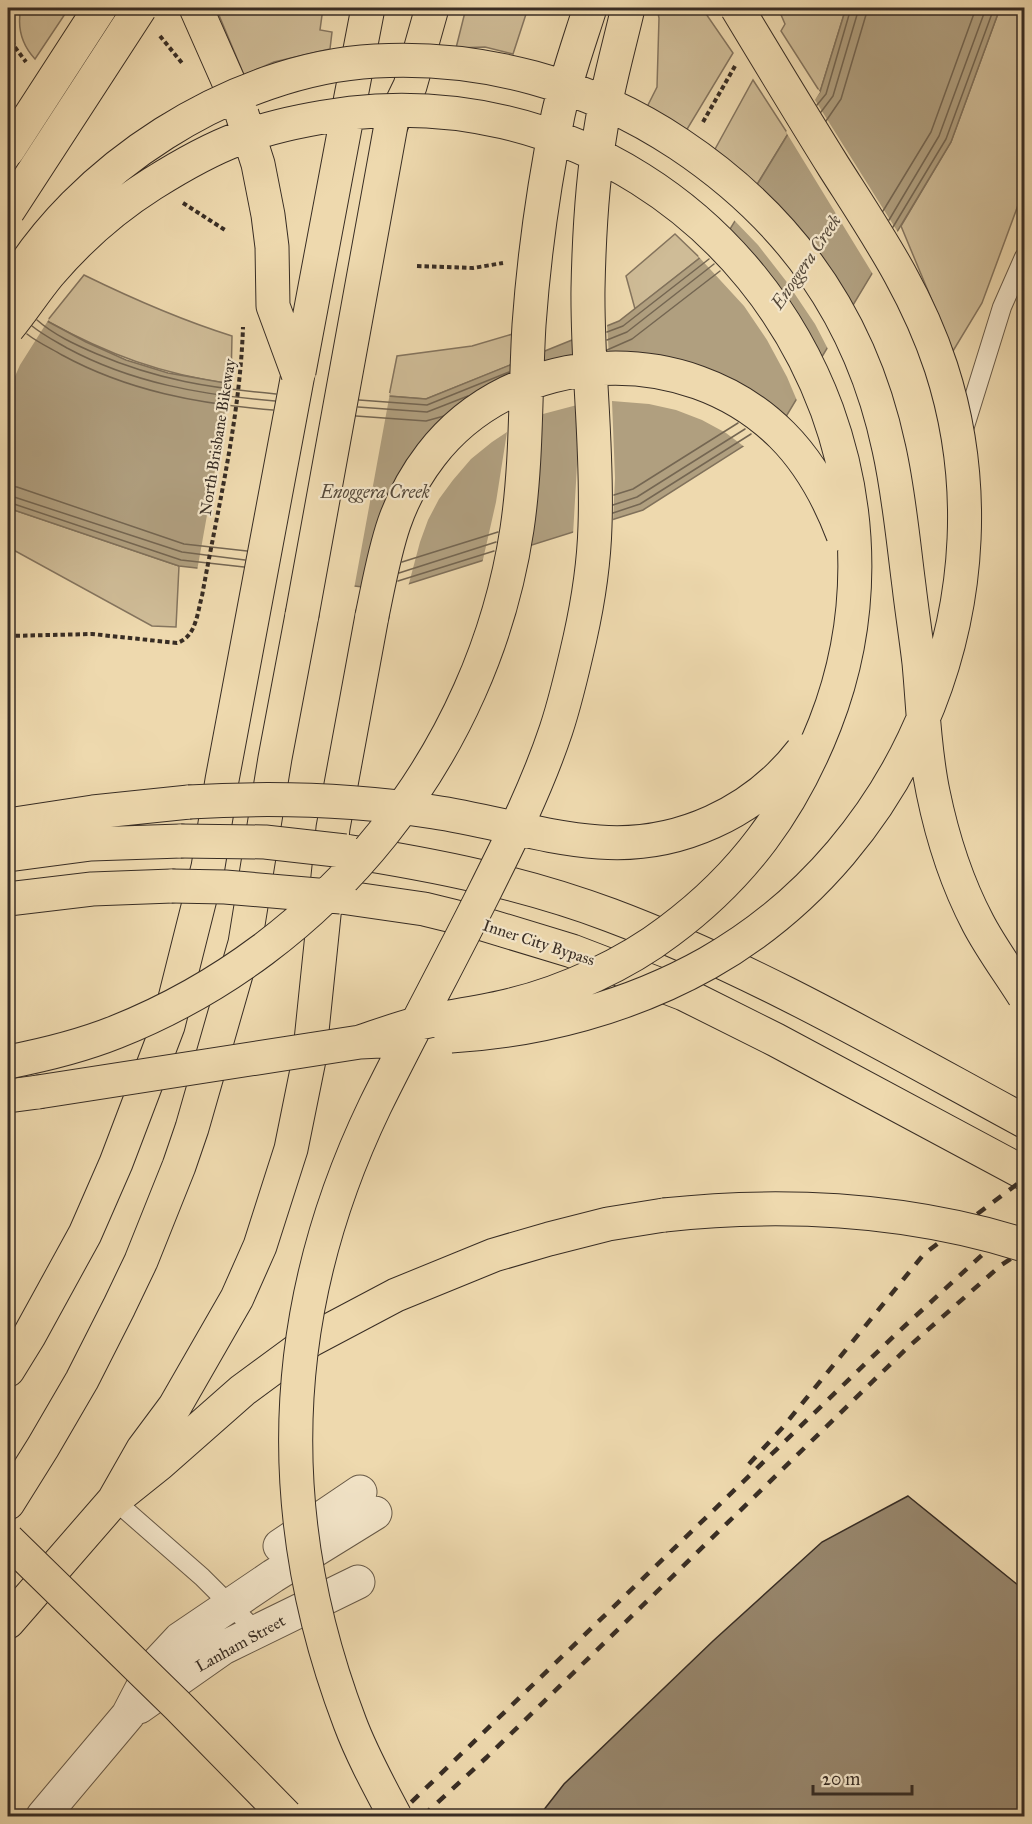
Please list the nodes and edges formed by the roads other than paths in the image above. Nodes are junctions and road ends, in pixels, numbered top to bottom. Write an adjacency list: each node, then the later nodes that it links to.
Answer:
1 (100, 8): 11 (highway, bridge)
2 (140, 8): 12 (highway, bridge)
3 (196, 8): 16 (highway, bridge)
4 (368, 8): 16 (highway, bridge)
5 (410, 8): 10 (highway)
6 (432, 8): 10 (highway)
7 (590, 8): 22 (highway, bridge)
8 (628, 8): 39 (highway, bridge)
9 (737, 8): 21 (highway, bridge)
10 (391, 125): 29 (highway, bridge)
11 (8, 150)
12 (8, 211)
13 (1024, 257): 17 (lane)
14 (8, 292): 20 (highway, bridge)
15 (8, 328): 21 (highway, bridge)
16 (298, 374): 27 (highway)
17 (950, 475)
18 (15, 839): 24 (highway, bridge); 28 (highway, bridge)
19 (19, 897): 25 (highway, Inner City Bypass, bridge)
20 (1024, 996)
21 (360, 1042): 23 (highway, bridge)
22 (8, 1062)
23 (8, 1096)
24 (1024, 1121)
25 (1024, 1173)
26 (1024, 1245): 28 (highway, bridge)
27 (8, 1370)
28 (114, 1500): 33 (lane); 34 (highway)
29 (8, 1503)
30 (368, 1503): 33 (street, Lanham Street)
31 (8, 1540): 38 (highway, bridge)
32 (358, 1582): 35 (street, Lanham Street)
33 (231, 1605): 35 (lane); 36 (street, Lanham Street)
34 (8, 1622)
35 (256, 1631): 36 (street, Lanham Street)
36 (128, 1715): 37 (street, Lanham Street)
37 (44, 1816)
38 (286, 1816)
39 (395, 1816)

